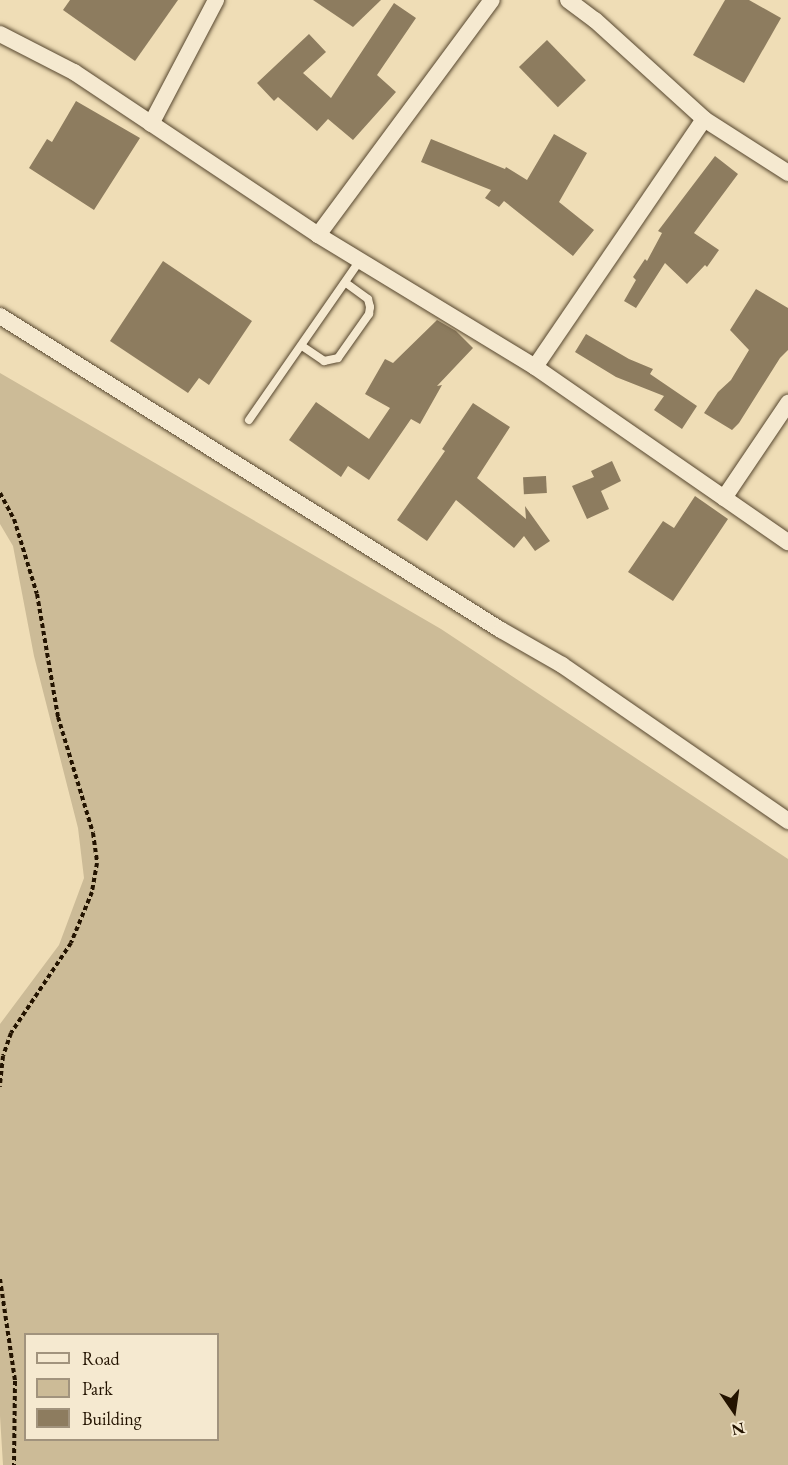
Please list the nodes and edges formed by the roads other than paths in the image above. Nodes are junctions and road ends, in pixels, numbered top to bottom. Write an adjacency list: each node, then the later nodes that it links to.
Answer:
1 (216, 0): 6 (street)
2 (492, 0): 8 (street)
3 (568, 0): 5 (street)
4 (0, 34): 6 (street)
5 (704, 118): 7 (street); 13 (street)
6 (151, 124): 8 (street)
7 (788, 173)
8 (318, 235): 9 (street)
9 (360, 260): 10 (lane); 13 (street)
10 (346, 283): 12 (lane); 12 (lane)
11 (0, 316): 18 (street)
12 (302, 346): 15 (lane)
13 (535, 368): 16 (street)
14 (788, 403): 16 (street)
15 (249, 420)
16 (724, 498): 17 (street)
17 (788, 542)
18 (788, 821)

